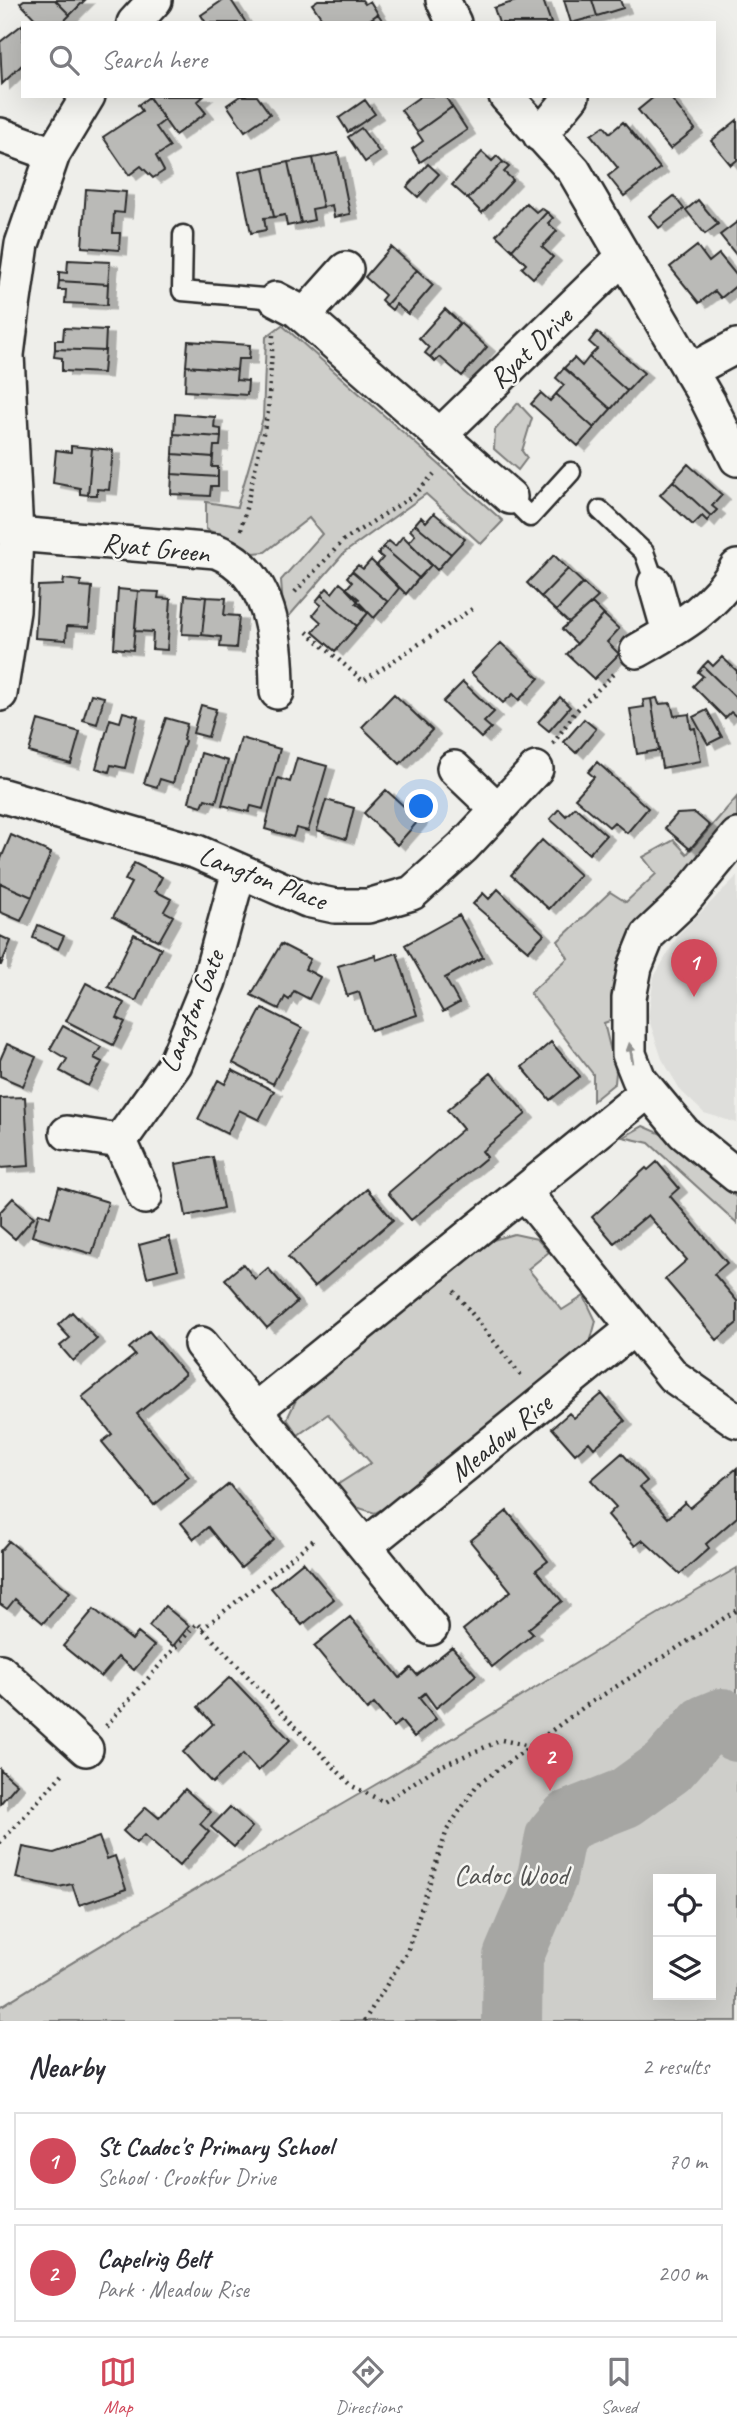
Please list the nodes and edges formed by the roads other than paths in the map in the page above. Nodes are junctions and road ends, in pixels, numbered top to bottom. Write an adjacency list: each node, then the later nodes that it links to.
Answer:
1 (155, 0): 3 (street)
2 (443, 0): 4 (street)
3 (136, 21)
4 (453, 21)
5 (87, 98): 10 (street)
6 (508, 98): 9 (street)
7 (570, 98): 9 (street)
8 (0, 135): 10 (street)
9 (540, 135): 12 (street)
10 (53, 154): 23 (street)
11 (183, 235): 14 (lane)
12 (622, 258): 17 (street); 18 (street, Ryat Drive)
13 (346, 269): 15 (street)
14 (276, 299): 15 (street)
15 (304, 316): 18 (street)
16 (737, 346): 17 (street)
17 (690, 371): 19 (street)
18 (447, 443): 21 (street)
19 (737, 459)
20 (571, 472): 21 (lane)
21 (510, 497)
22 (600, 510): 25 (lane)
23 (16, 534): 28 (street, Ryat Green); 29 (street)
24 (737, 567): 26 (street)
25 (655, 583): 26 (street)
26 (669, 632): 27 (street)
27 (637, 651)
28 (277, 692)
29 (0, 694)
30 (453, 768): 33 (street)
31 (536, 769): 33 (street, Langton Place)
32 (0, 795): 35 (street, Langton Place)
33 (498, 810): 35 (street, Langton Place)
34 (737, 836): 36 (street, one-way to 34)
35 (239, 871): 38 (street, Langton Gate)
36 (648, 1091): 39 (street); 41 (street)
37 (67, 1133): 38 (street)
38 (120, 1141): 42 (street)
39 (721, 1153): 40 (street)
40 (737, 1176)
41 (525, 1193): 43 (street); 45 (street)
42 (145, 1197)
43 (634, 1328): 46 (street); 47 (street, Meadow Rise)
44 (201, 1344): 45 (street)
45 (255, 1410): 47 (street)
46 (737, 1421)
47 (365, 1546): 48 (street)
48 (431, 1628)
49 (0, 1671): 50 (street)
50 (86, 1749)

